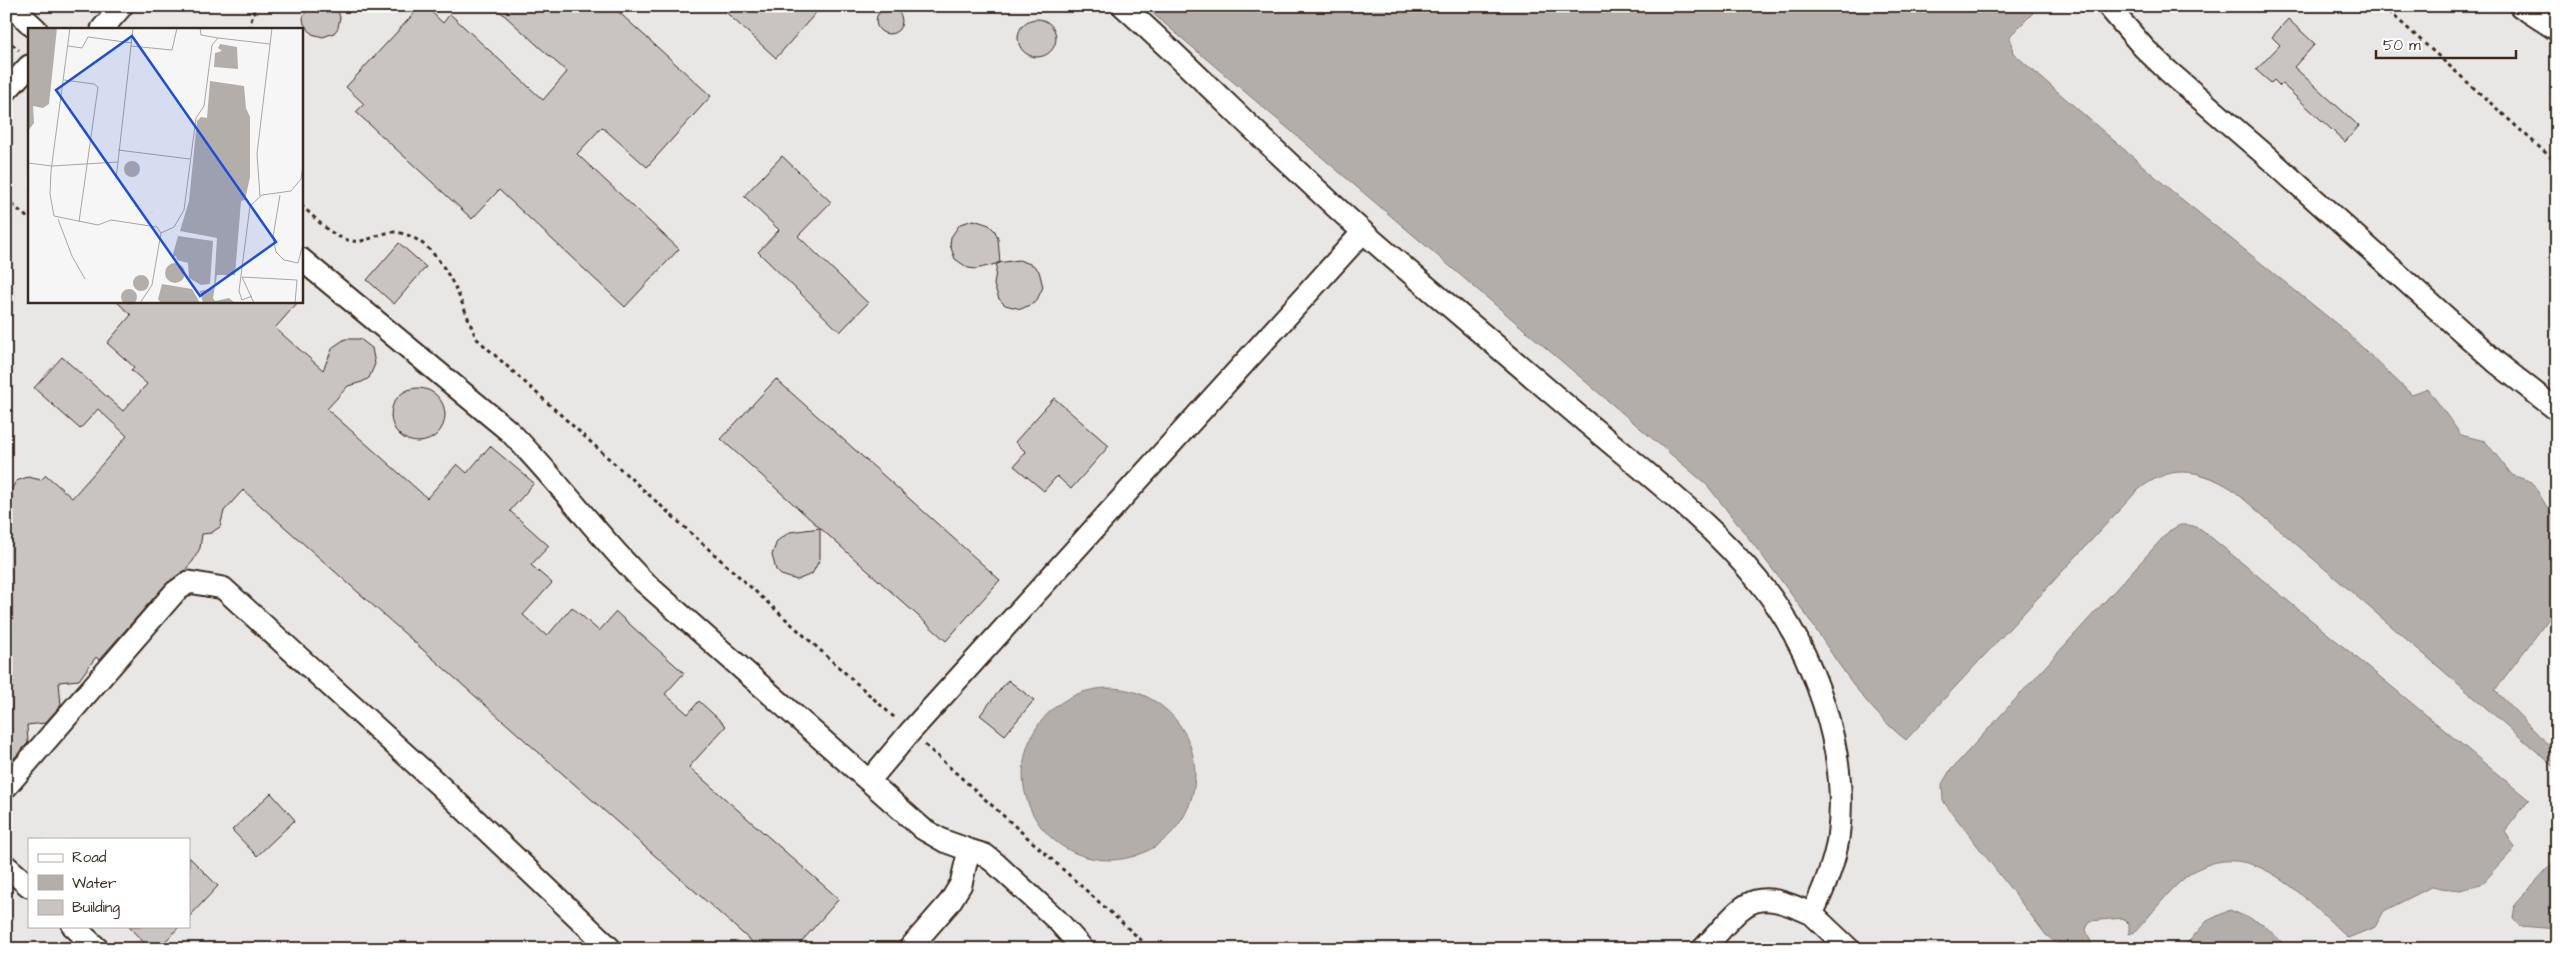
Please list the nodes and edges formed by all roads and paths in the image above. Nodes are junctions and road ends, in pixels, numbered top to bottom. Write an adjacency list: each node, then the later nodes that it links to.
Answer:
1 (11, 6): 8 (street)
2 (122, 6): 9 (street)
3 (255, 6): 10 (path)
4 (1123, 6): 18 (street)
5 (2108, 6): 20 (street)
6 (2383, 6): 14 (path)
7 (2520, 6): 11 (street)
8 (35, 28)
9 (103, 28)
10 (249, 28)
11 (2557, 30)
12 (28, 67): 13 (street)
13 (6, 91)
14 (2557, 163)
15 (6, 199): 17 (path)
16 (302, 206): 21 (path)
17 (28, 218)
18 (1363, 232): 21 (street); 27 (street)
19 (302, 261): 22 (street)
20 (2557, 410)
21 (910, 732): 22 (street); 33 (path)
22 (869, 781): 24 (street)
23 (6, 786): 30 (street)
24 (969, 850): 31 (street); 32 (street)
25 (6, 866): 26 (street)
26 (28, 885)
27 (1812, 914): 34 (street); 35 (street)
28 (75, 928): 29 (street)
29 (98, 949)
30 (611, 949)
31 (909, 949)
32 (1083, 949)
33 (1151, 949)
34 (1703, 949)
35 (1849, 949)

